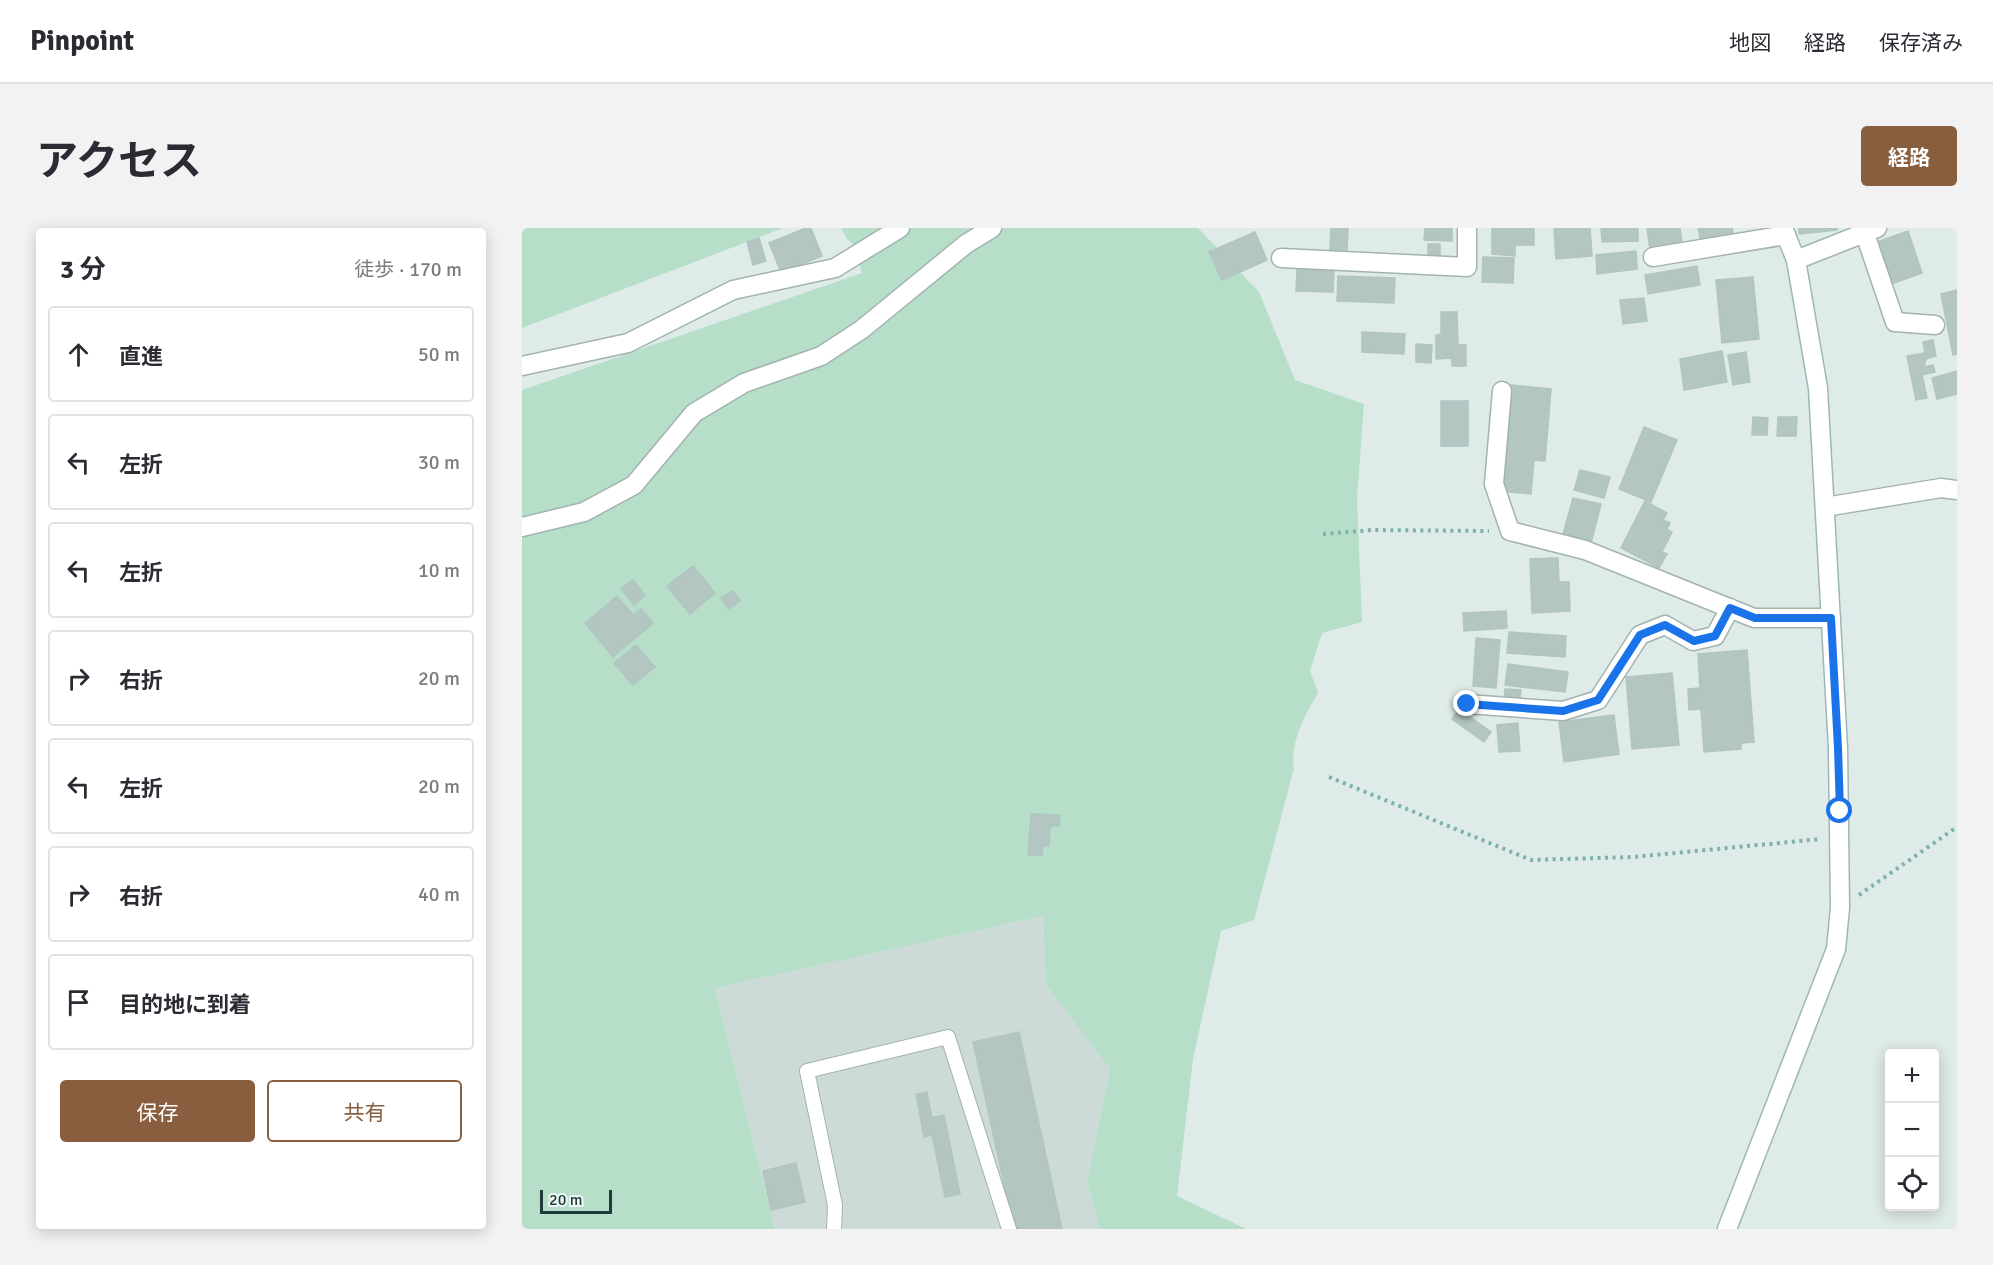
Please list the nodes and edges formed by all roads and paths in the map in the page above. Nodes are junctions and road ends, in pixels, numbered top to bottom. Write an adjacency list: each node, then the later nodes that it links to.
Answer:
1 (900, 228): 10 (street)
2 (992, 228): 14 (street)
3 (1467, 228): 7 (street)
4 (1868, 230): 8 (street); 9 (street)
5 (1785, 232): 6 (street); 8 (street)
6 (1653, 257)
7 (1281, 258)
8 (1796, 260): 13 (street)
9 (1935, 325)
10 (522, 366)
11 (1502, 391): 15 (street)
12 (1957, 490): 13 (street)
13 (1825, 507): 18 (street)
14 (522, 527)
15 (1510, 531): 16 (path); 17 (street)
16 (1323, 534)
17 (1730, 608): 18 (street); 19 (street)
18 (1831, 618): 22 (street)
19 (1467, 704)
20 (1329, 777): 22 (path)
21 (1957, 827): 23 (path)
22 (1839, 837): 23 (street)
23 (1840, 908): 26 (street)
24 (834, 1229): 25 (lane)
25 (1009, 1229)
26 (1727, 1229)

